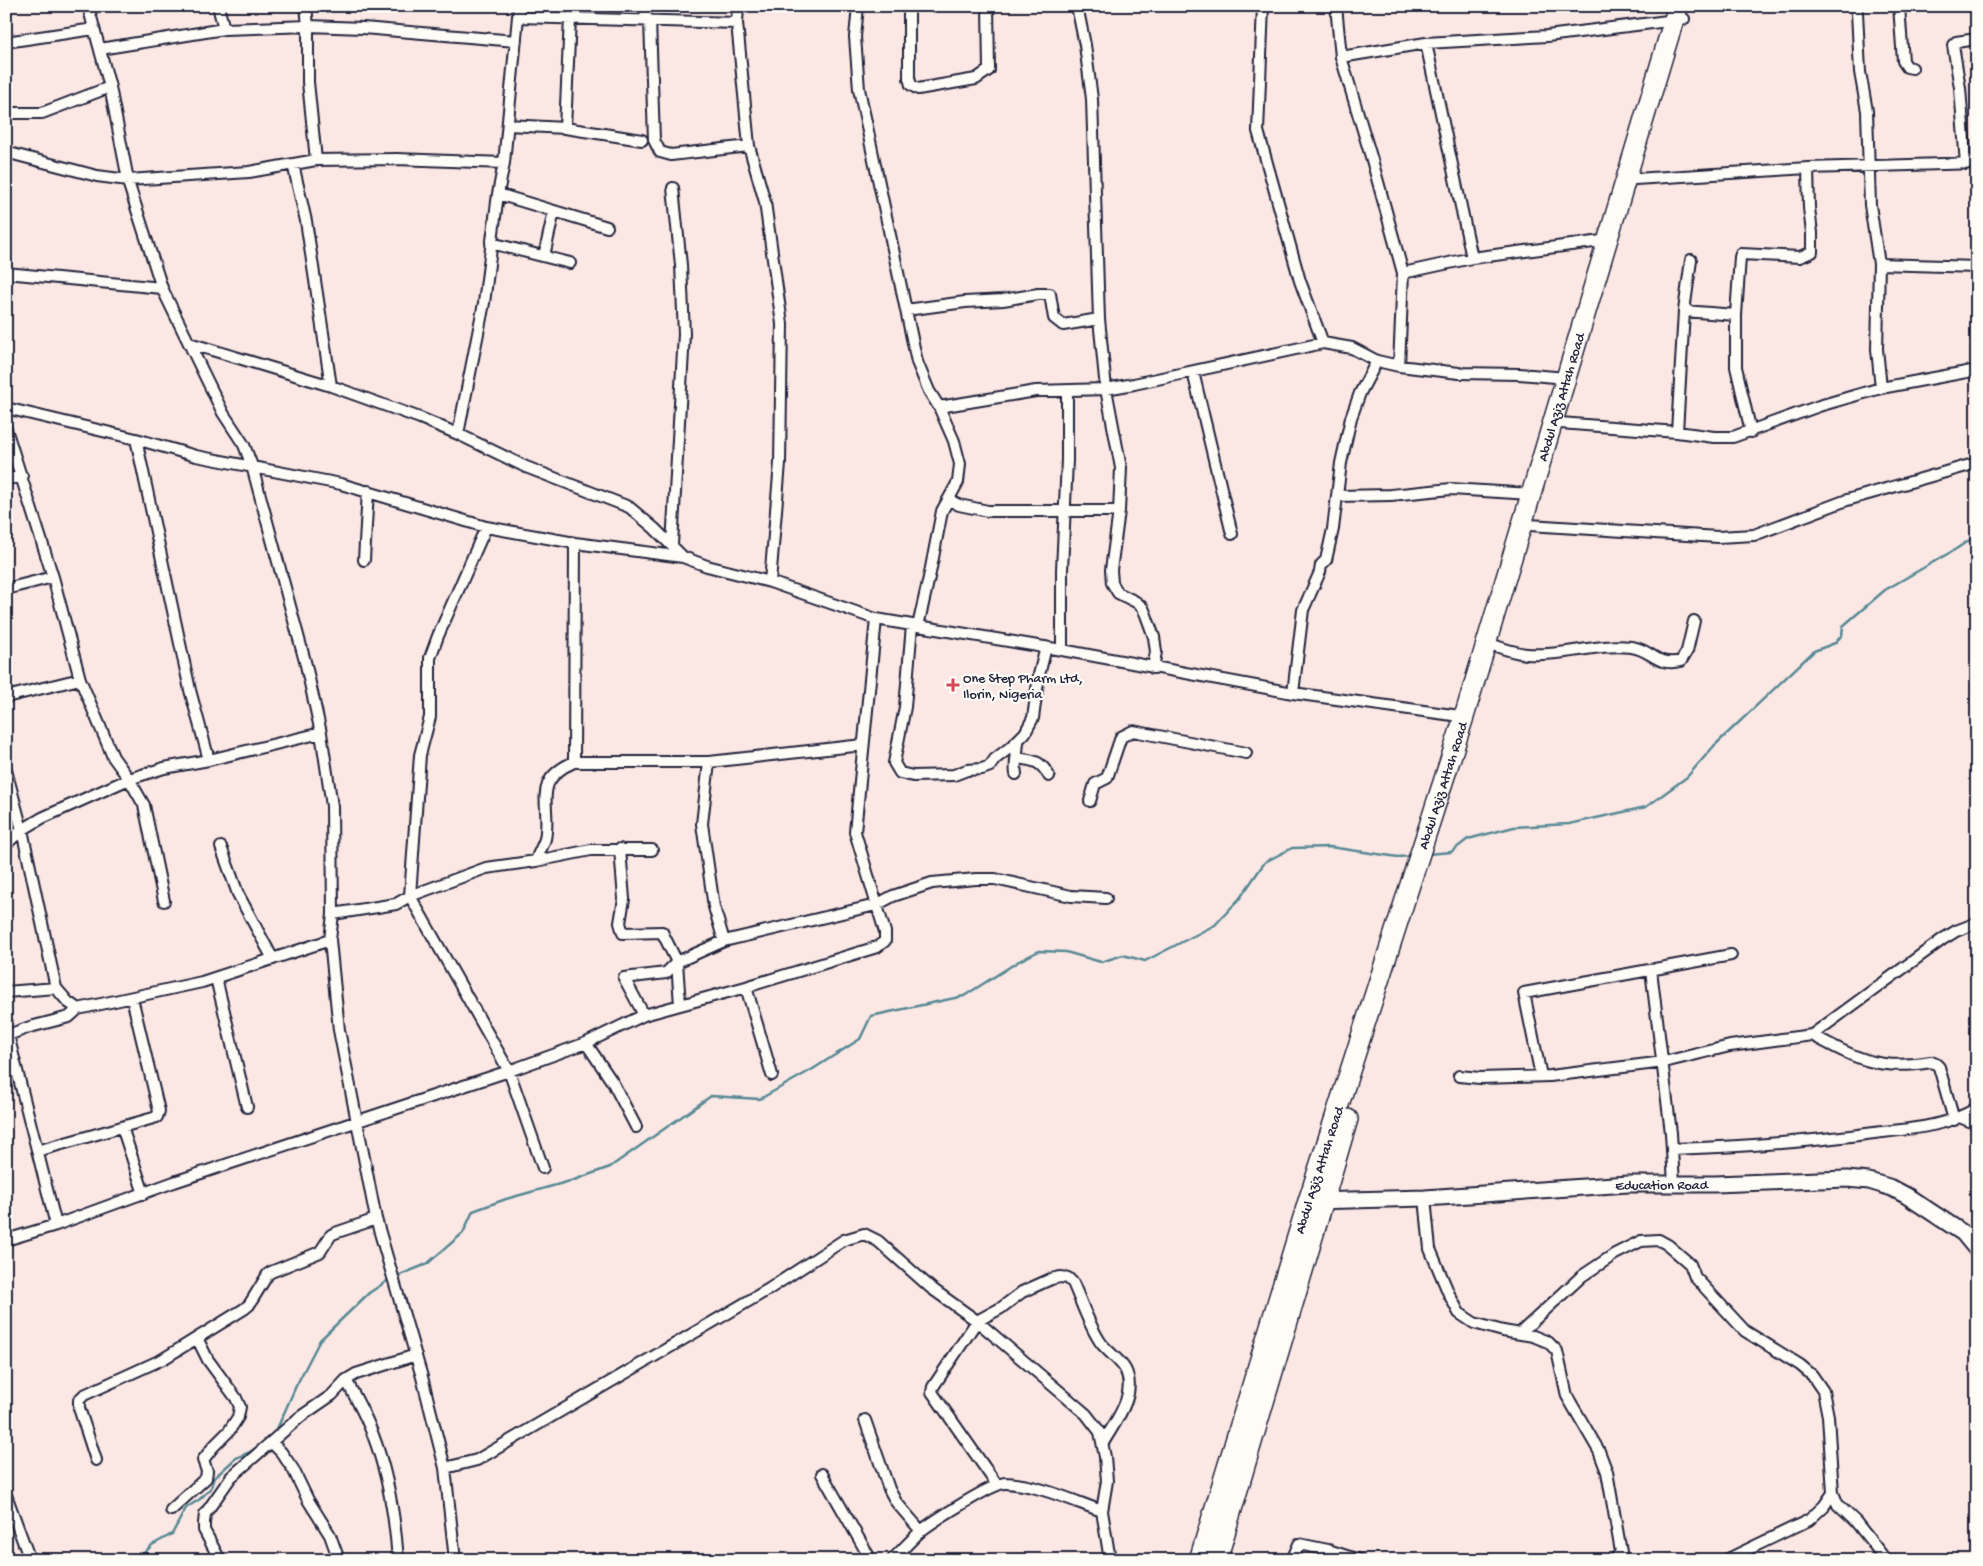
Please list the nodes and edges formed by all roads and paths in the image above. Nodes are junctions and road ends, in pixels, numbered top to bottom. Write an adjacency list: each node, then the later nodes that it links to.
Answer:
1 (88, 6): 20 (street)
2 (218, 6): 21 (street)
3 (306, 6): 19 (street)
4 (645, 6): 17 (street)
5 (738, 6): 18 (street)
6 (858, 6): 59 (street)
7 (909, 6): 8 (street)
8 (988, 6)
9 (1077, 6): 62 (street)
10 (1263, 6): 64 (street)
11 (1336, 6): 27 (street)
12 (1854, 6): 40 (street)
13 (1899, 6): 28 (street)
14 (519, 11): 16 (street); 23 (street)
15 (1681, 13): 25 (street); 42 (highway, Abdul Aziz Attah Road); 48 (highway, Abdul Aziz Attah Road)
16 (570, 18): 17 (street); 32 (street)
17 (648, 20): 18 (street); 34 (street)
18 (737, 23): 34 (street)
19 (308, 26): 21 (street); 23 (street); 36 (street)
20 (94, 29): 24 (street); 26 (street)
21 (224, 29): 26 (street)
22 (1977, 39): 39 (street)
23 (516, 41): 31 (street)
24 (6, 42)
25 (1426, 43): 27 (street); 51 (street)
26 (100, 50): 29 (street)
27 (1341, 57): 56 (street)
28 (1912, 68)
29 (110, 87): 30 (street); 43 (street)
30 (6, 113)
31 (508, 125): 32 (street); 38 (street)
32 (565, 128): 33 (street)
33 (642, 140)
34 (749, 146): 100 (street)
35 (6, 150): 43 (street)
36 (316, 160): 37 (street); 38 (street)
37 (293, 164): 43 (street); 70 (street)
38 (504, 164): 45 (street)
39 (1972, 164): 40 (street)
40 (1870, 165): 41 (street); 54 (street)
41 (1808, 168): 42 (street); 61 (street)
42 (1635, 179): 48 (highway, Abdul Aziz Attah Road)
43 (128, 180): 58 (street)
44 (673, 188): 96 (street)
45 (498, 194): 46 (street); 49 (street)
46 (554, 211): 47 (street); 50 (street)
47 (607, 227)
48 (1612, 241): 51 (street); 69 (highway, Abdul Aziz Attah Road); 76 (highway, Abdul Aziz Attah Road)
49 (492, 243): 50 (street); 80 (street)
50 (544, 256): 53 (street)
51 (1472, 258): 56 (street)
52 (1691, 260): 60 (street)
53 (570, 263)
54 (1879, 264): 55 (street); 71 (street)
55 (1977, 267)
56 (1403, 272): 66 (street)
57 (6, 273): 58 (street)
58 (162, 288): 63 (street)
59 (906, 310): 62 (street); 74 (street)
60 (1684, 311): 61 (street); 78 (street)
61 (1736, 315): 79 (street)
62 (1099, 319): 72 (street)
63 (190, 343): 70 (street); 83 (street)
64 (1323, 343): 65 (street); 68 (street)
65 (1377, 361): 66 (street); 88 (street)
66 (1399, 366): 69 (street)
67 (1977, 370): 71 (street)
68 (1193, 372): 72 (street); 94 (street)
69 (1566, 378): 87 (highway, Abdul Aziz Attah Road)
70 (331, 386): 80 (street)
71 (1881, 388): 79 (street)
72 (1106, 389): 73 (street); 90 (street)
73 (1067, 390): 74 (street); 91 (street)
74 (939, 407): 89 (street)
75 (6, 408): 81 (street)
76 (1560, 422): 78 (street); 92 (highway, Abdul Aziz Attah Road)
77 (6, 429): 84 (street)
78 (1677, 432): 79 (street)
79 (1751, 432)
80 (458, 434): 96 (street)
81 (136, 439): 83 (street); 118 (street)
82 (1977, 463): 92 (street)
83 (252, 466): 86 (street); 113 (street)
84 (22, 476): 85 (street); 99 (street)
85 (6, 480)
86 (368, 491): 93 (street); 98 (street)
87 (1531, 494): 88 (street); 112 (highway, Abdul Aziz Attah Road)
88 (1337, 496): 110 (street)
89 (948, 500): 91 (street); 104 (street)
90 (1119, 511): 91 (street); 108 (street)
91 (1066, 512): 107 (street)
92 (1529, 526): 105 (highway, Abdul Aziz Attah Road)
93 (486, 527): 95 (street); 132 (street)
94 (1232, 534)
95 (575, 544): 97 (street); 119 (street)
96 (672, 545): 97 (street)
97 (683, 558): 100 (street)
98 (364, 560)
99 (53, 577): 101 (street); 109 (street)
100 (770, 582): 102 (street)
101 (6, 589)
102 (876, 619): 104 (street); 115 (street)
103 (1694, 621): 105 (street)
104 (915, 625): 106 (street); 114 (street)
105 (1493, 646): 112 (highway, Abdul Aziz Attah Road)
106 (1046, 647): 107 (street); 114 (street)
107 (1062, 650): 108 (street)
108 (1153, 668): 110 (street)
109 (80, 679): 111 (street); 124 (street)
110 (1293, 693): 112 (street)
111 (6, 696)
112 (1467, 717): 172 (highway, Abdul Aziz Attah Road)
113 (321, 733): 118 (street); 136 (street)
114 (1018, 740): 117 (street)
115 (863, 745): 120 (street); 135 (street)
116 (1246, 752): 125 (street)
117 (1017, 758): 122 (street); 123 (street)
118 (209, 760): 124 (street)
119 (574, 762): 120 (street); 131 (street)
120 (709, 762): 139 (street)
121 (6, 770): 126 (street)
122 (1016, 774)
123 (1049, 776)
124 (129, 779): 126 (street); 134 (street)
125 (1090, 801)
126 (22, 830): 127 (street); 146 (street)
127 (6, 844)
128 (221, 847): 141 (street)
129 (620, 849): 130 (street); 131 (street); 142 (street)
130 (652, 850)
131 (536, 860): 132 (street)
132 (410, 896): 136 (street); 155 (street)
133 (1106, 898): 135 (street)
134 (164, 901)
135 (876, 905): 139 (street); 145 (street)
136 (333, 914): 138 (street)
137 (1977, 923): 152 (street)
138 (330, 940): 141 (street); 162 (street)
139 (724, 941): 142 (street)
140 (1732, 955): 143 (street)
141 (273, 959): 144 (street)
142 (677, 962): 149 (street); 151 (street)
143 (1651, 970): 154 (street); 158 (street)
144 (216, 978): 148 (street); 159 (street)
145 (746, 987): 149 (street); 156 (street)
146 (56, 988): 147 (street); 150 (street)
147 (6, 992)
148 (132, 998): 150 (street); 164 (street)
149 (680, 1005): 151 (street)
150 (78, 1009): 167 (street)
151 (644, 1015): 153 (street)
152 (1812, 1035): 154 (street); 161 (street)
153 (586, 1043): 155 (street); 165 (street)
154 (1664, 1062): 158 (street); 166 (street)
155 (509, 1071): 162 (street); 168 (street)
156 (772, 1075)
157 (1459, 1076): 158 (street)
158 (1541, 1076)
159 (247, 1107)
160 (1977, 1108): 161 (street)
161 (1958, 1119): 163 (street); 166 (street)
162 (358, 1122): 170 (street); 173 (street)
163 (1977, 1124)
164 (122, 1127): 167 (street); 170 (street)
165 (636, 1128)
166 (1672, 1149): 169 (street)
167 (37, 1151): 174 (street)
168 (543, 1168)
169 (1674, 1184): 171 (street, Education Road); 176 (street, Education Road)
170 (144, 1194): 174 (street)
171 (1425, 1198): 172 (street, Education Road); 178 (street)
172 (1316, 1200): 202 (highway, Abdul Aziz Attah Road); 203 (highway, Abdul Aziz Attah Road)
173 (376, 1219): 179 (street); 180 (street)
174 (56, 1225): 175 (street)
175 (6, 1240)
176 (1977, 1250)
177 (977, 1322): 184 (street); 184 (street); 186 (street); 188 (street)
178 (1520, 1333): 189 (street); 206 (street)
179 (196, 1338): 185 (street); 191 (street)
180 (416, 1354): 181 (street); 186 (street)
181 (346, 1380): 183 (street); 197 (street)
182 (865, 1420): 193 (street)
183 (271, 1442): 195 (street); 196 (street)
184 (1102, 1443): 192 (street)
185 (96, 1460)
186 (444, 1468): 198 (street)
187 (822, 1474): 199 (street)
188 (997, 1485): 192 (street); 193 (street)
189 (1833, 1493): 207 (street); 208 (street)
190 (6, 1495): 194 (street)
191 (171, 1510)
192 (1102, 1511): 201 (street)
193 (921, 1531): 200 (street)
194 (30, 1560)
195 (220, 1560)
196 (339, 1560)
197 (398, 1560)
198 (455, 1560)
199 (871, 1560)
200 (892, 1560)
201 (1110, 1560)
202 (1199, 1560)
203 (1217, 1560)
204 (1292, 1560): 205 (street)
205 (1359, 1560)
206 (1614, 1560)
207 (1726, 1560)
208 (1883, 1560)

